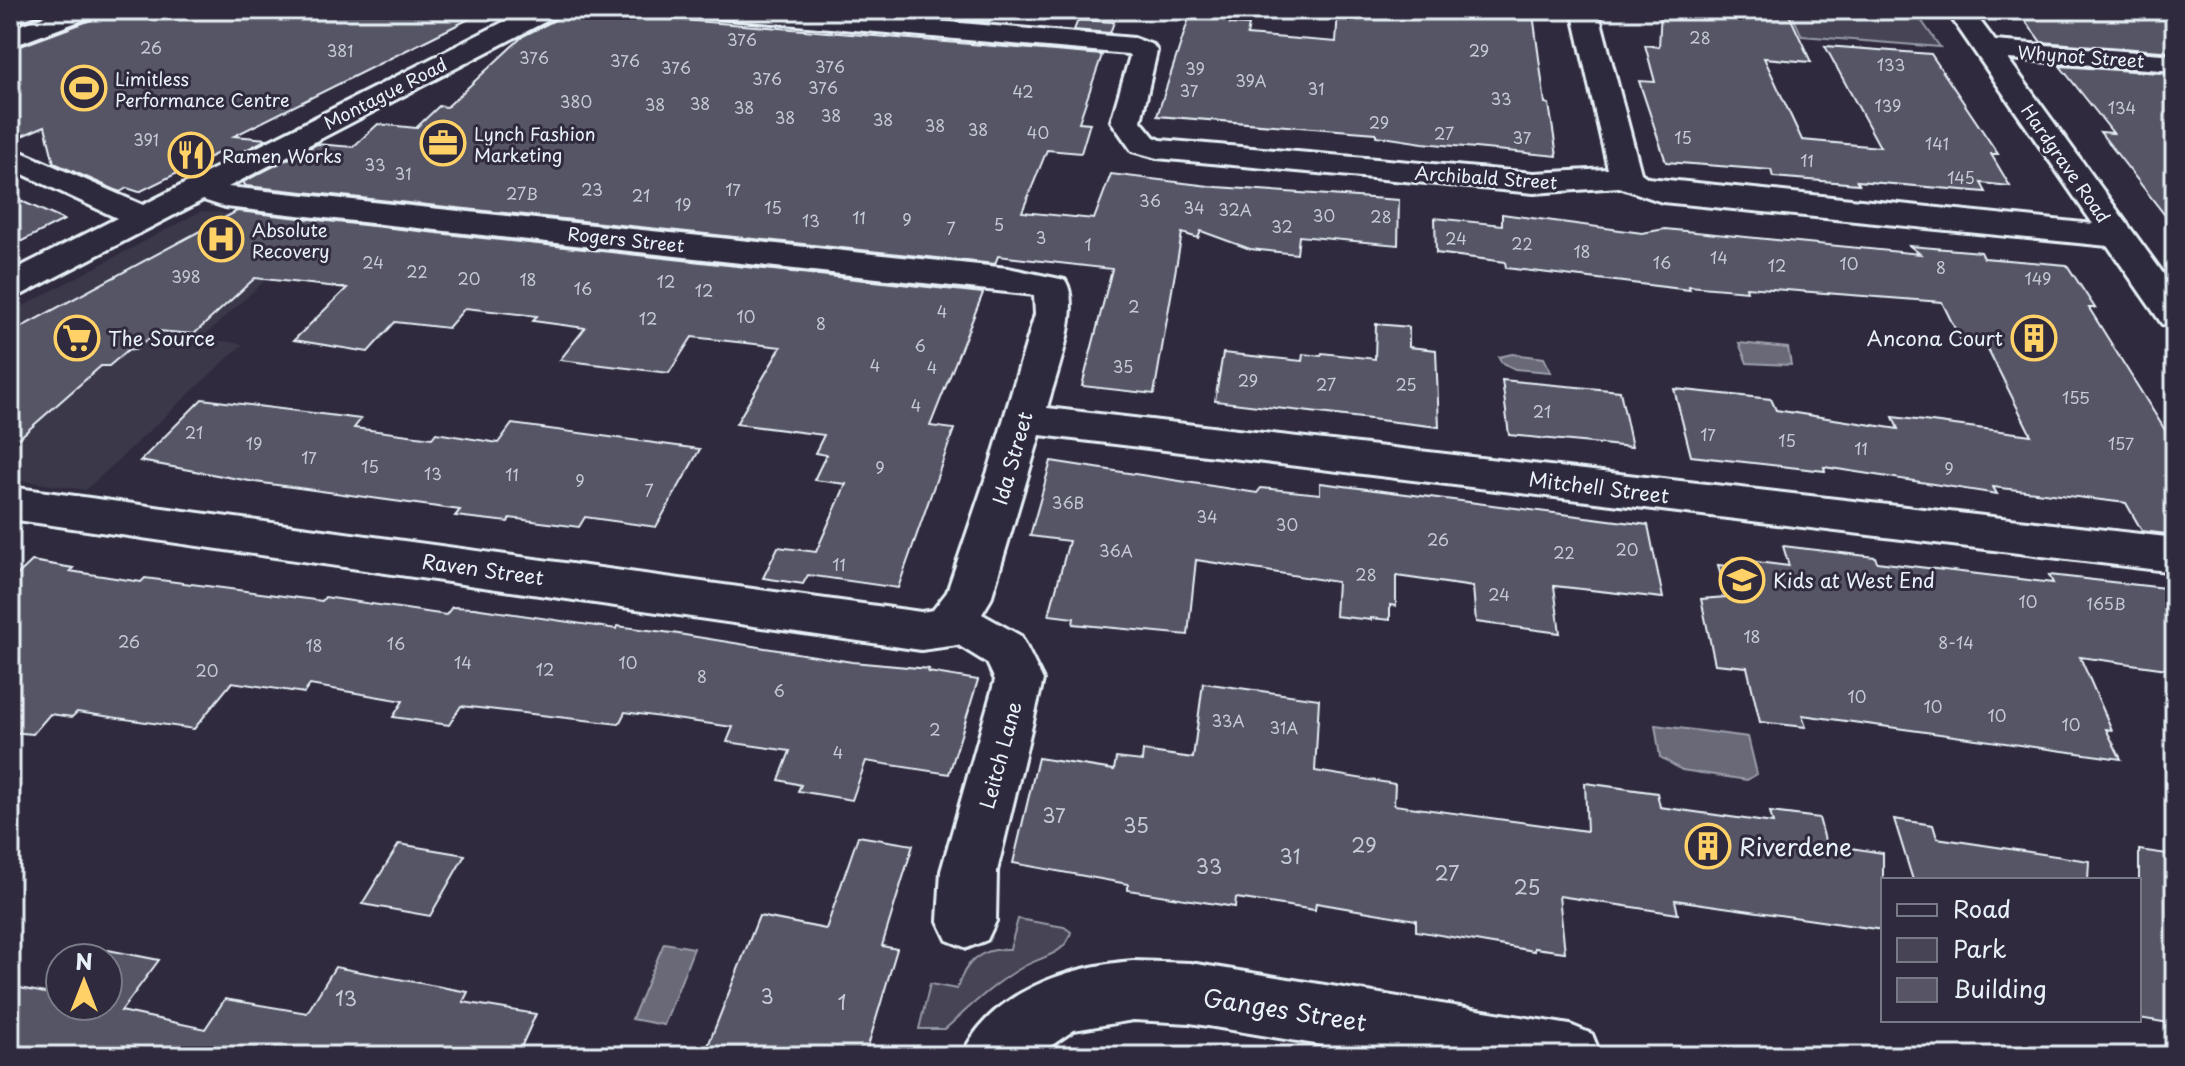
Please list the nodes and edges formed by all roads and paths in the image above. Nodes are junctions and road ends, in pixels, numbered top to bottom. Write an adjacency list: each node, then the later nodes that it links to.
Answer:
1 (84, 10): 6 (street)
2 (547, 10): 11 (street, Montague Road)
3 (717, 10): 10 (street, Archibald Street)
4 (1585, 10): 10 (street)
5 (1959, 10): 7 (street, Hardgrave Road)
6 (10, 39)
7 (1986, 49): 8 (street, Whynot Street); 13 (street, Hardgrave Road)
8 (2175, 63)
9 (10, 156): 12 (street)
10 (1626, 177): 13 (street, Archibald Street)
11 (201, 188): 12 (street, Montague Road); 16 (street, Rogers Street)
12 (143, 217): 15 (street, Montague Road)
13 (2118, 237): 14 (street, Hardgrave Road)
14 (2162, 280): 17 (street, Hardgrave Road)
15 (10, 286)
16 (1052, 288): 18 (street, Ida Street)
17 (2175, 316)
18 (1024, 419): 20 (street, Mitchell Street); 21 (street, Ida Street)
19 (10, 503): 21 (street, Raven Street)
20 (2175, 555)
21 (953, 623): 22 (street, Leitch Lane)
22 (967, 921)
23 (1001, 1047): 24 (street, Ganges Street)
24 (1570, 1056)

